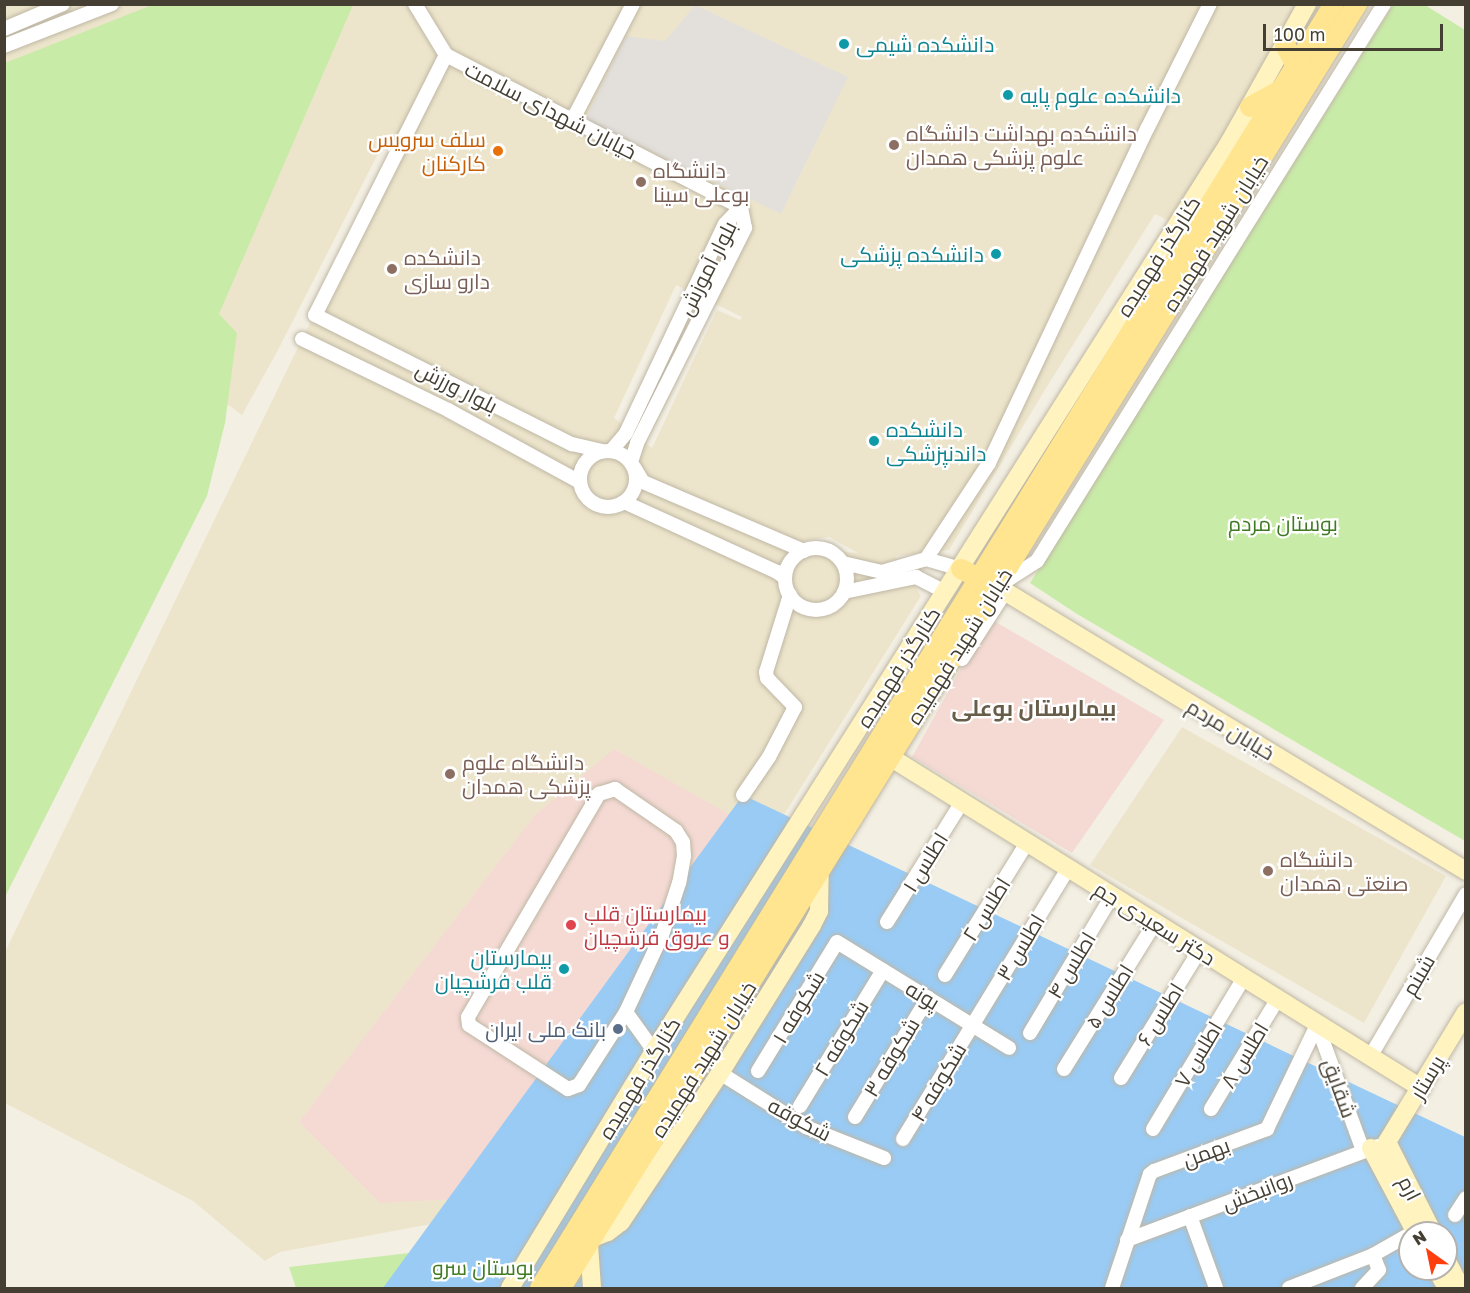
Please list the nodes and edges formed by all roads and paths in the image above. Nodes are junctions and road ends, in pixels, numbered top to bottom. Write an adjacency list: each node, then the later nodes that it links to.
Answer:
1 (63, 4): 10 (street)
2 (112, 4): 12 (street)
3 (415, 4): 13 (street, خیابان شهدای سلامت)
4 (633, 4): 17 (street)
5 (1210, 4): 27 (street)
6 (1307, 4): 11 (street, کنارگذر فهمیده)
7 (1334, 4): 14 (main road, خیابان شهید فهمیده)
8 (1357, 4): 31 (main road, خیابان شهید فهمیده)
9 (1384, 4): 31 (street)
10 (4, 29)
11 (1285, 45): 14 (main road); 16 (street, کنارگذر فهمیده)
12 (4, 46)
13 (446, 55): 17 (street, خیابان شهدای سلامت); 22 (street, بلوار ورزش)
14 (1297, 68): 15 (main road, خیابان شهید فهمیده)
15 (1284, 89): 16 (main road); 31 (main road, خیابان شهید فهمیده)
16 (1250, 107): 29 (street, کنارگذر فهمیده)
17 (572, 121): 18 (street, خیابان شهدای سلامت)
18 (741, 207): 19 (street, بلوار آموزش); 20 (street, بلوار آموزش)
19 (688, 303): 20 (street); 22 (street, بلوار آموزش)
20 (703, 311): 23 (street, بلوار آموزش)
21 (302, 339): 24 (street, بلوار ورزش)
22 (607, 451): 23 (street); 24 (street)
23 (632, 464): 25 (street); 26 (street)
24 (580, 482): 25 (street)
25 (624, 502): 30 (street)
26 (804, 550): 28 (street); 30 (street)
27 (926, 559): 28 (street); 29 (street)
28 (843, 563): 32 (street)
29 (961, 568): 31 (main road); 33 (street, کنارگذر فهمیده)
30 (785, 578): 34 (street)
31 (993, 585): 35 (main road, خیابان شهید فهمیده); 40 (street, خیابان مردم); 82 (main road, خیابان شهید فهمیده)
32 (844, 592): 33 (street); 34 (street)
33 (946, 592): 59 (street, کنارگذر فهمیده)
34 (790, 595): 36 (street)
35 (893, 759): 37 (street, دکتر سعیدی جم); 41 (main road, خیابان شهید فهمیده)
36 (743, 795)
37 (962, 802): 38 (street, دکتر سعیدی جم); 44 (street, اطلس ۱)
38 (1027, 843): 39 (street, دکتر سعیدی جم); 49 (street, اطلس ۲)
39 (1068, 869): 43 (street, دکتر سعیدی جم); 55 (street, اطلس ۳)
40 (1466, 871)
41 (820, 872): 63 (street); 78 (main road, خیابان شهید فهمیده)
42 (1466, 894): 60 (street, شبنم)
43 (1112, 896): 45 (street, دکتر سعیدی جم); 57 (street, اطلس ۴)
44 (887, 922)
45 (1155, 923): 47 (street, دکتر سعیدی جم); 61 (street, اطلس ۵)
46 (837, 942): 48 (street, پونه); 62 (street, شکوفه ۱)
47 (1199, 951): 50 (street, دکتر سعیدی جم); 64 (street, اطلس ۶)
48 (883, 970): 51 (street, پونه); 66 (street, شکوفه ۲)
49 (945, 975)
50 (1243, 979): 52 (street, دکتر سعیدی جم); 69 (street, اطلس ۷)
51 (928, 998): 55 (street, پونه); 68 (street, شکوفه ۳)
52 (1277, 1000): 56 (street, دکتر سعیدی جم); 67 (street, اطلس ۸)
53 (626, 1012): 53 (street); 59 (street)
54 (1466, 1012): 65 (street, پرستار)
55 (972, 1024): 58 (street, پونه); 70 (street, شکوفه ۴)
56 (1317, 1025): 60 (street, دکتر سعیدی جم); 71 (street, شقایق); 77 (street, بهمن)
57 (1029, 1033)
58 (1009, 1048)
59 (654, 1052): 81 (street, کنارگذر فهمیده)
60 (1370, 1057): 65 (street, دکتر سعیدی جم)
61 (1064, 1069)
62 (758, 1071)
63 (720, 1073): 72 (street, شکوفه); 78 (street)
64 (1121, 1078)
65 (1421, 1088): 71 (street, پرستار)
66 (800, 1106)
67 (1212, 1110)
68 (855, 1117)
69 (1153, 1129)
70 (903, 1139)
71 (1374, 1147): 75 (street, روانبخش); 76 (street, ارم)
72 (884, 1158)
73 (1466, 1198): 74 (street)
74 (1455, 1215)
75 (1190, 1216): 77 (street, روانبخش); 86 (street)
76 (1411, 1221)
77 (1127, 1240): 85 (street, بهمن)
78 (590, 1241): 83 (main road, خیابان شهید فهمیده); 84 (street)
79 (1398, 1242): 80 (street)
80 (1373, 1255): 87 (street); 88 (street)
81 (510, 1288)
82 (540, 1288)
83 (561, 1288)
84 (592, 1288)
85 (1112, 1288)
86 (1216, 1288)
87 (1289, 1288)
88 (1362, 1288)

